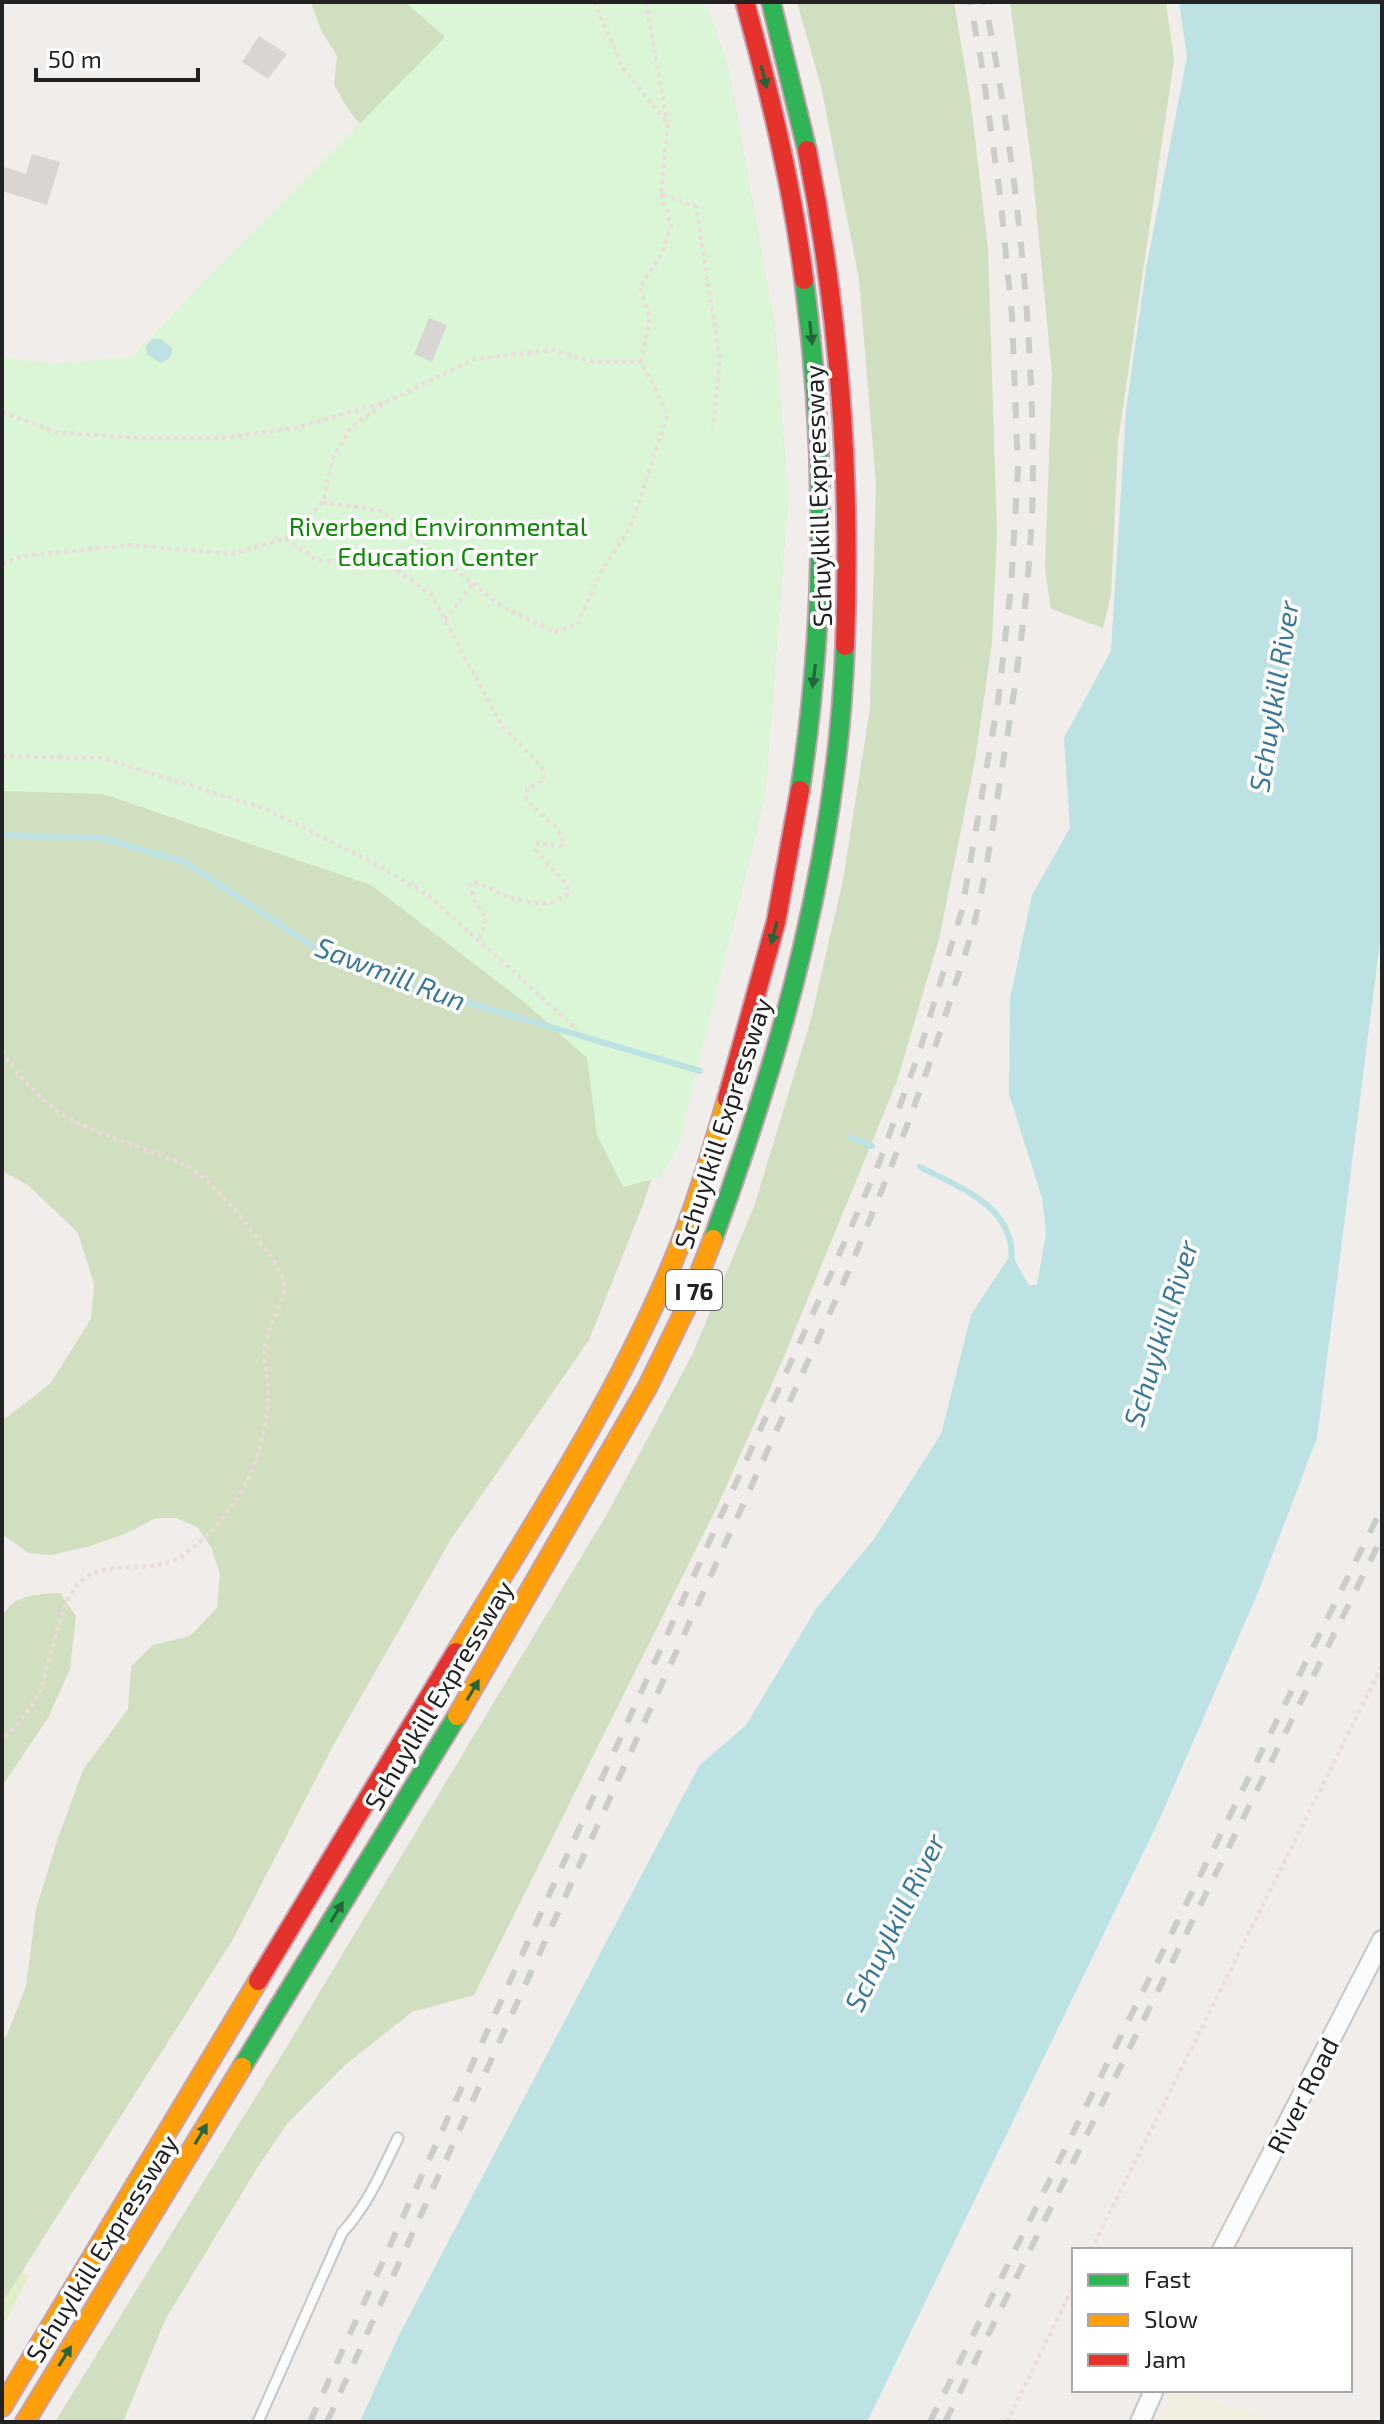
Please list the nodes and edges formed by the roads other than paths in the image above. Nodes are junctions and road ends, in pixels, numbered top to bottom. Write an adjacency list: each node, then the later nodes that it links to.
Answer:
1 (745, 2): 7 (highway, Schuylkill Expressway / I 76, one-way to 7)
2 (771, 2): 8 (highway, Schuylkill Expressway / I 76, one-way to 2)
3 (1382, 1940): 5 (street, River Road)
4 (398, 2138): 9 (lane)
5 (1223, 2248)
6 (1153, 2392): 10 (street)
7 (2, 2407)
8 (25, 2422)
9 (258, 2422)
10 (1140, 2422)

